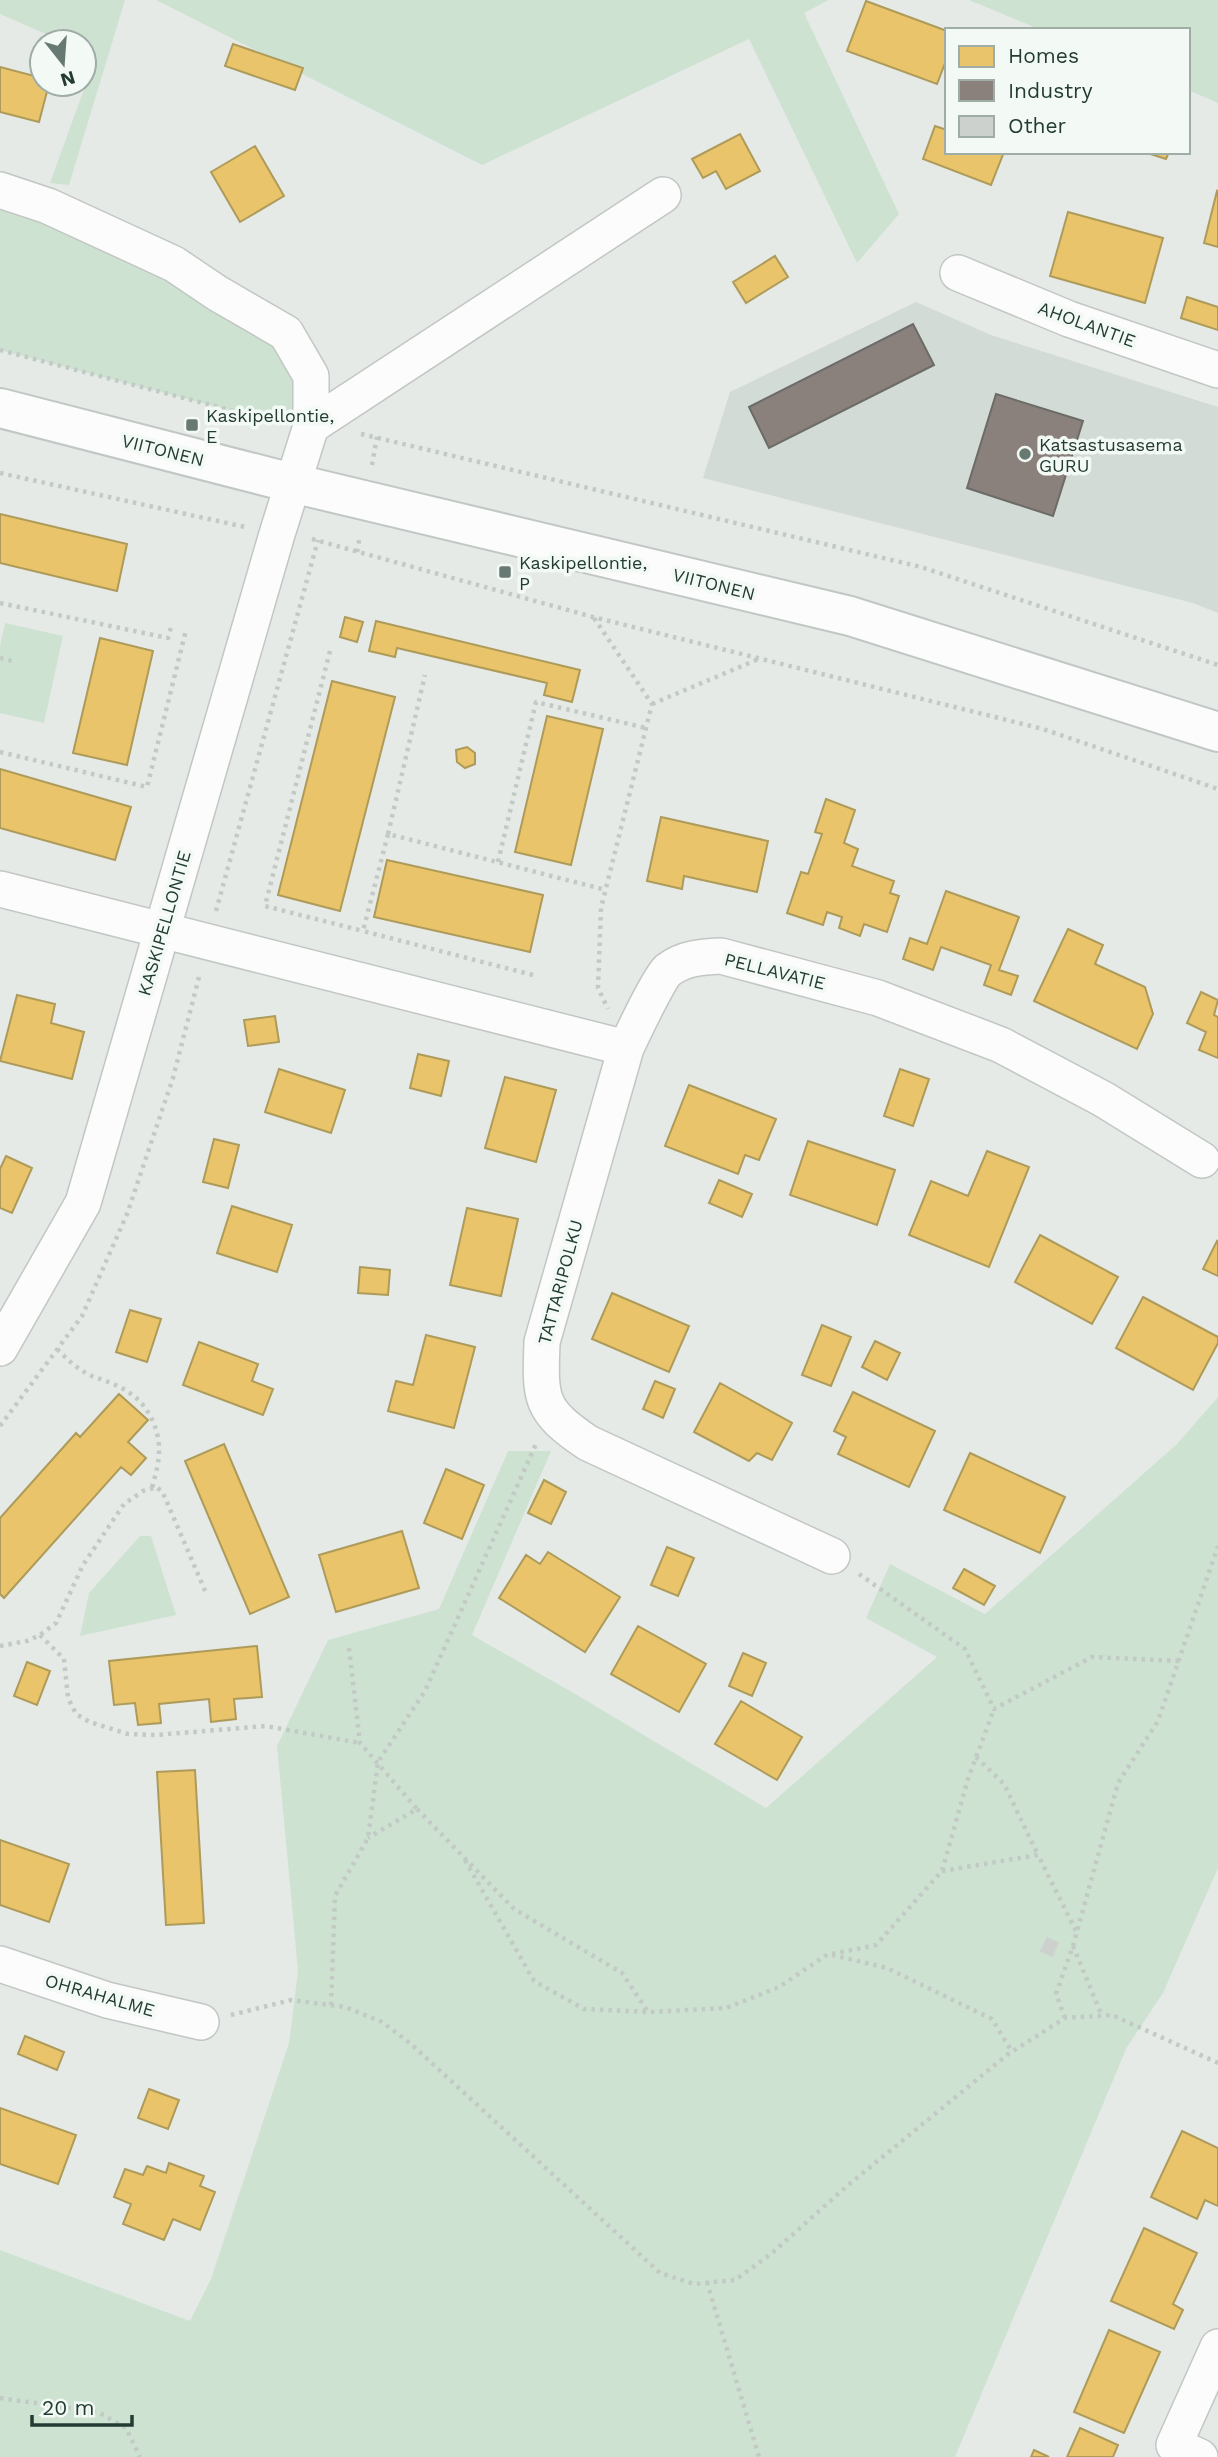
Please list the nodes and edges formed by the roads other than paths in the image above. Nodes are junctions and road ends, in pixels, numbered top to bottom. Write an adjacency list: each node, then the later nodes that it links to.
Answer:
1 (0, 190): 6 (street, KASKIPELLONTIE)
2 (663, 195): 6 (street)
3 (958, 273): 4 (street, AHOLANTIE)
4 (1218, 370)
5 (0, 408): 7 (main road, VIITONEN)
6 (311, 426): 7 (street, KASKIPELLONTIE)
7 (292, 483): 8 (main road, VIITONEN); 10 (street, KASKIPELLONTIE)
8 (1218, 733)
9 (0, 889): 10 (street)
10 (162, 932): 11 (street); 13 (street, KASKIPELLONTIE)
11 (626, 1048): 12 (street, PELLAVATIE); 14 (street, TATTARIPOLKU)
12 (1202, 1160)
13 (0, 1348)
14 (832, 1556)
15 (0, 1964): 16 (street, OHRAHALME)
16 (201, 2022)
17 (1218, 2347): 18 (street)
18 (1181, 2453)

